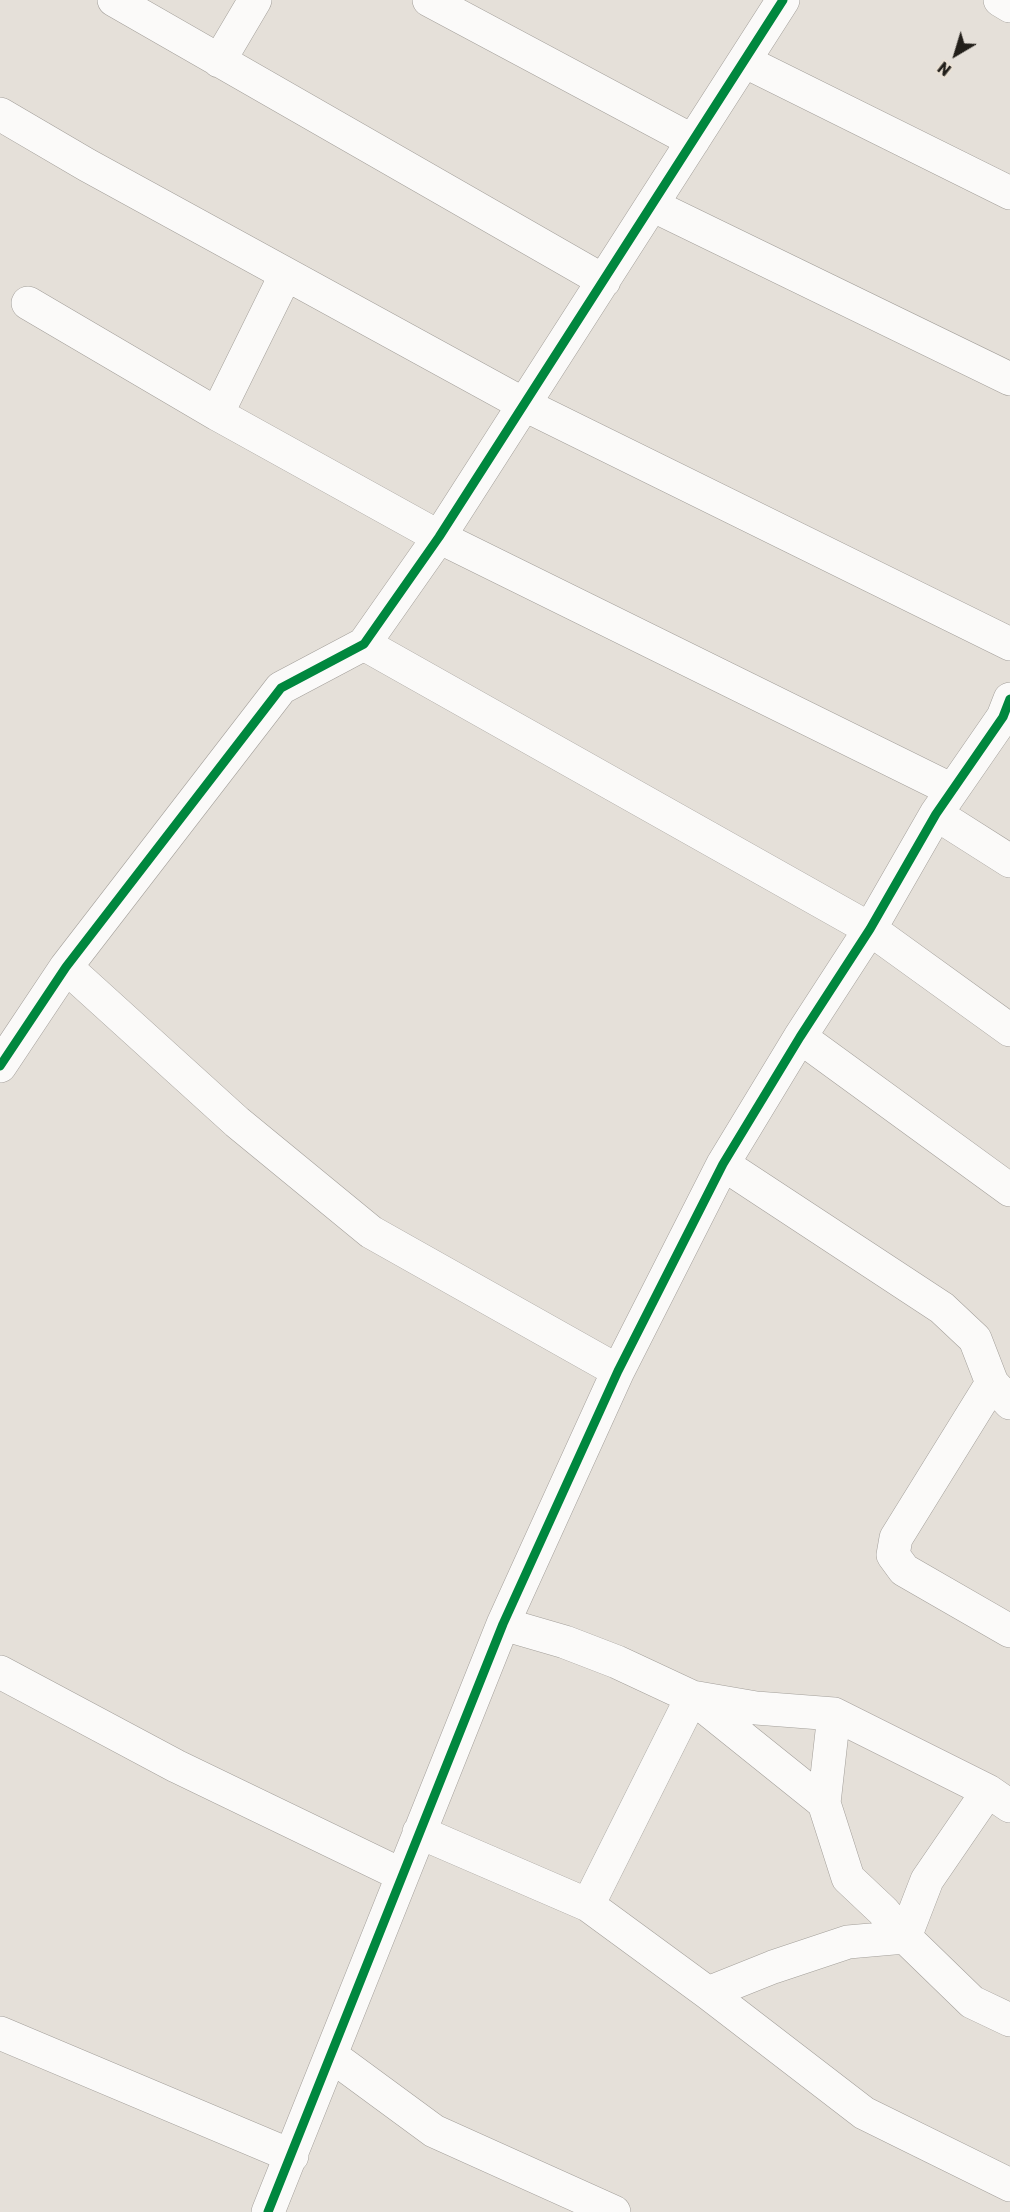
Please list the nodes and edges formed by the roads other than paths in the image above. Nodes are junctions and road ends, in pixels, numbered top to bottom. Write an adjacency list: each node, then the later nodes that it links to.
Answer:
1 (114, 0): 7 (street)
2 (255, 0): 7 (street)
3 (429, 0): 10 (street)
4 (783, 0): 8 (street)
5 (1000, 0): 6 (street)
6 (1010, 6)
7 (219, 61): 14 (street)
8 (744, 61): 10 (street); 11 (street)
9 (0, 114): 13 (street)
10 (693, 141): 12 (street)
11 (1010, 193)
12 (652, 205): 14 (street); 16 (street)
13 (286, 274): 17 (street); 18 (street)
14 (604, 281): 17 (street)
15 (28, 303): 18 (street)
16 (1010, 379)
17 (525, 405): 19 (street); 21 (street)
18 (217, 414): 19 (street)
19 (439, 537): 20 (street); 23 (street)
20 (364, 644): 25 (street); 26 (street)
21 (1010, 644)
22 (1008, 713): 23 (street)
23 (944, 802): 24 (street); 25 (street)
24 (1010, 861)
25 (870, 929): 27 (street); 28 (street)
26 (66, 967): 29 (street); 32 (street)
27 (1010, 1030)
28 (800, 1037): 30 (street); 31 (street)
29 (0, 1066)
30 (723, 1164): 32 (street); 33 (street)
31 (1010, 1190)
32 (618, 1371): 34 (street)
33 (1001, 1393): 35 (street)
34 (503, 1624): 37 (street); 41 (street)
35 (1010, 1631)
36 (0, 1672): 42 (street)
37 (692, 1697): 38 (street); 40 (street); 43 (street)
38 (834, 1714): 39 (street); 40 (street)
39 (999, 1799): 44 (street)
40 (824, 1803): 44 (street)
41 (419, 1832): 42 (street); 43 (street)
42 (402, 1875): 48 (street)
43 (588, 1905): 45 (street)
44 (905, 1937): 45 (street); 46 (street)
45 (708, 1994): 50 (street)
46 (1010, 2020)
47 (0, 2033): 49 (street)
48 (332, 2056): 49 (street); 52 (street)
49 (292, 2156): 51 (street)
50 (1010, 2185)
51 (268, 2212)
52 (614, 2212)

